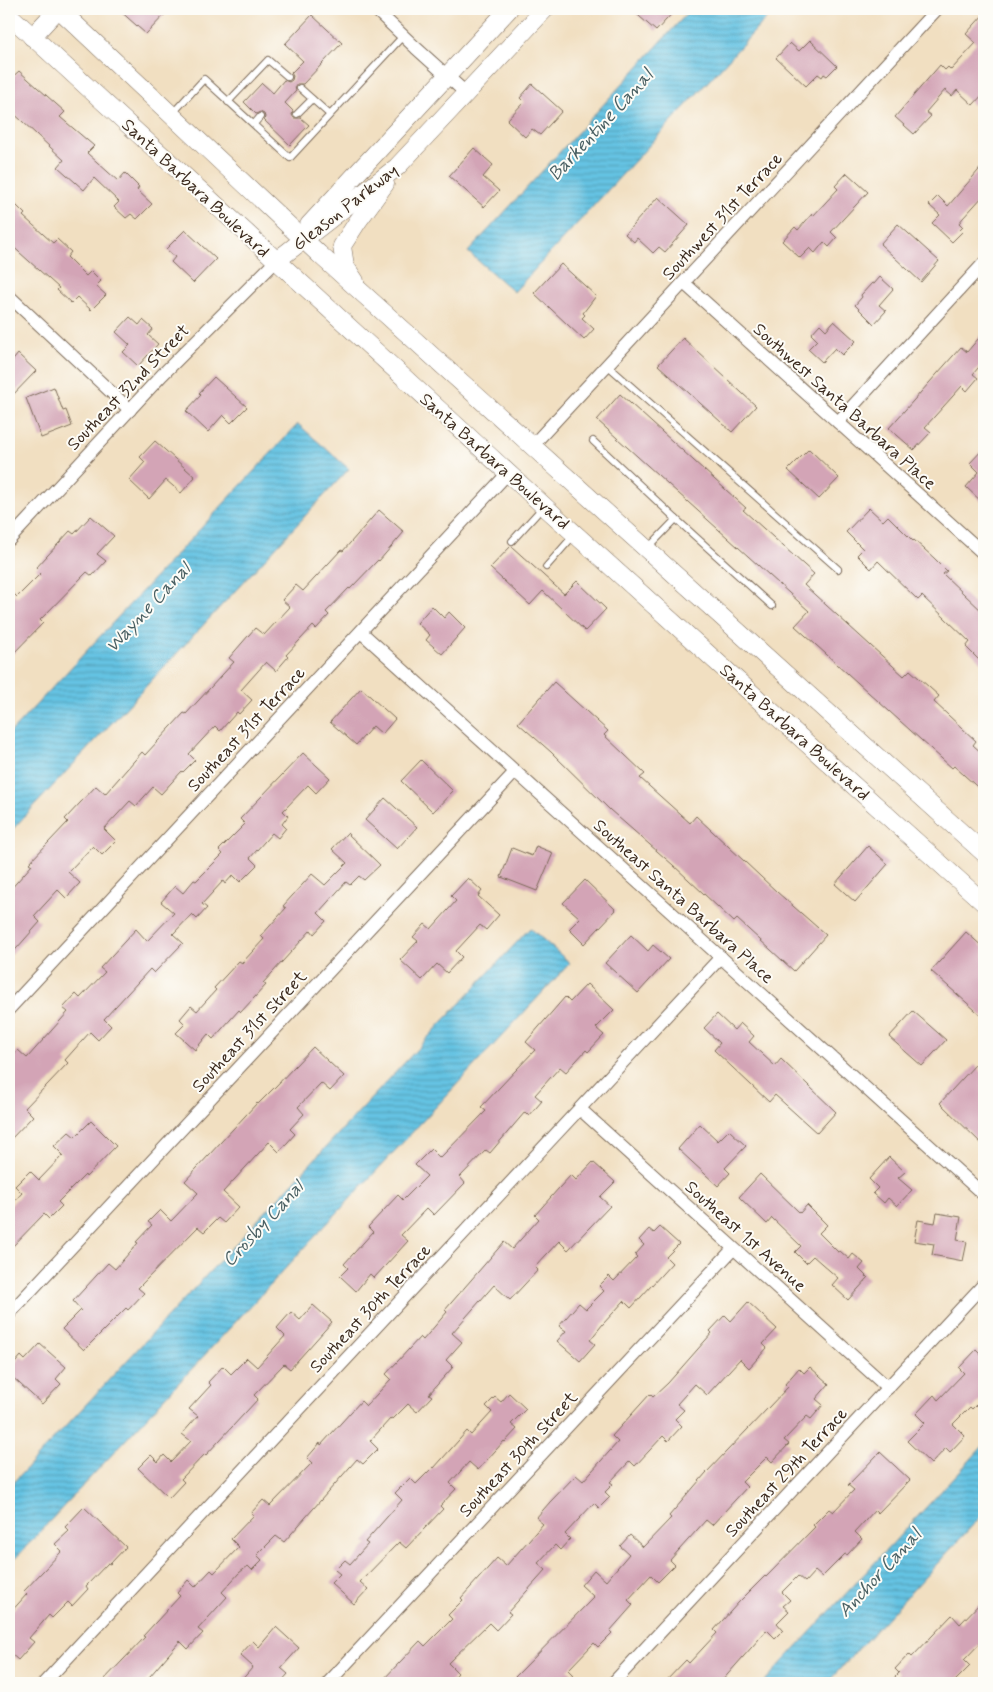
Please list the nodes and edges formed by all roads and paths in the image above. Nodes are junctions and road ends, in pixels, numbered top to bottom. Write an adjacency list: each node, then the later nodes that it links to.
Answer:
1 (59, 9): 7 (main road); 15 (main road, Santa Barbara Boulevard)
2 (375, 9): 8 (street)
3 (509, 9): 9 (main road, Gleason Parkway)
4 (546, 9): 12 (main road, Gleason Parkway)
5 (937, 9): 26 (street, Southwest 31st Terrace)
6 (9, 15): 7 (main road, Santa Barbara Boulevard)
7 (32, 36): 24 (main road, Santa Barbara Boulevard)
8 (403, 36): 9 (street); 17 (lane)
9 (447, 76): 12 (street); 23 (main road, Gleason Parkway)
10 (288, 77): 14 (lane)
11 (300, 88): 13 (lane)
12 (467, 94): 22 (main road, Gleason Parkway)
13 (312, 99): 16 (lane); 17 (lane)
14 (228, 102): 15 (lane); 19 (lane)
15 (171, 114): 23 (main road, Santa Barbara Boulevard)
16 (297, 114)
17 (329, 114): 21 (lane)
18 (260, 117): 19 (lane)
19 (254, 124): 21 (lane)
20 (278, 134): 21 (lane)
21 (272, 141)
22 (397, 167): 23 (main road, Gleason Parkway); 27 (main road)
23 (301, 238): 24 (main road, Gleason Parkway); 27 (main road, Santa Barbara Boulevard)
24 (276, 261): 30 (street, Southeast 32nd Street); 34 (main road, Santa Barbara Boulevard)
25 (984, 263): 31 (street)
26 (684, 283): 29 (street, Southwest 31st Terrace); 31 (street, Southwest Santa Barbara Place)
27 (363, 294): 33 (main road, Santa Barbara Boulevard)
28 (9, 296): 30 (street)
29 (607, 365): 33 (street, Southwest 31st Terrace); 43 (lane)
30 (130, 410): 38 (street, Southeast 32nd Street)
31 (838, 422): 41 (street, Southwest Santa Barbara Place)
32 (592, 441): 36 (lane)
33 (532, 446): 40 (main road, Santa Barbara Boulevard)
34 (508, 473): 35 (main road, Santa Barbara Boulevard); 45 (street, Southeast 31st Terrace)
35 (544, 506): 37 (main road, Santa Barbara Boulevard); 39 (lane)
36 (676, 519): 40 (lane); 44 (lane)
37 (575, 534): 42 (lane); 48 (main road, Santa Barbara Boulevard)
38 (9, 540)
39 (512, 541)
40 (647, 549): 47 (main road, Santa Barbara Boulevard)
41 (984, 554)
42 (546, 567)
43 (838, 569)
44 (772, 606)
45 (361, 632): 46 (street, Southeast Santa Barbara Place); 50 (street, Southeast 31st Terrace)
46 (515, 772): 49 (street, Southeast Santa Barbara Place); 55 (street, Southeast 31st Street)
47 (984, 853)
48 (984, 903)
49 (721, 958): 51 (street, Southeast 30th Terrace); 52 (street, Southeast Santa Barbara Place)
50 (9, 1008)
51 (580, 1110): 53 (street, Southeast 1st Avenue); 57 (street, Southeast 30th Terrace)
52 (984, 1195)
53 (733, 1249): 56 (street, Southeast 1st Avenue); 58 (street, Southeast 30th Street)
54 (984, 1284): 56 (street, Southeast 29th Terrace)
55 (9, 1314)
56 (888, 1388): 59 (street, Southeast 29th Terrace)
57 (44, 1683)
58 (328, 1683)
59 (612, 1683)

